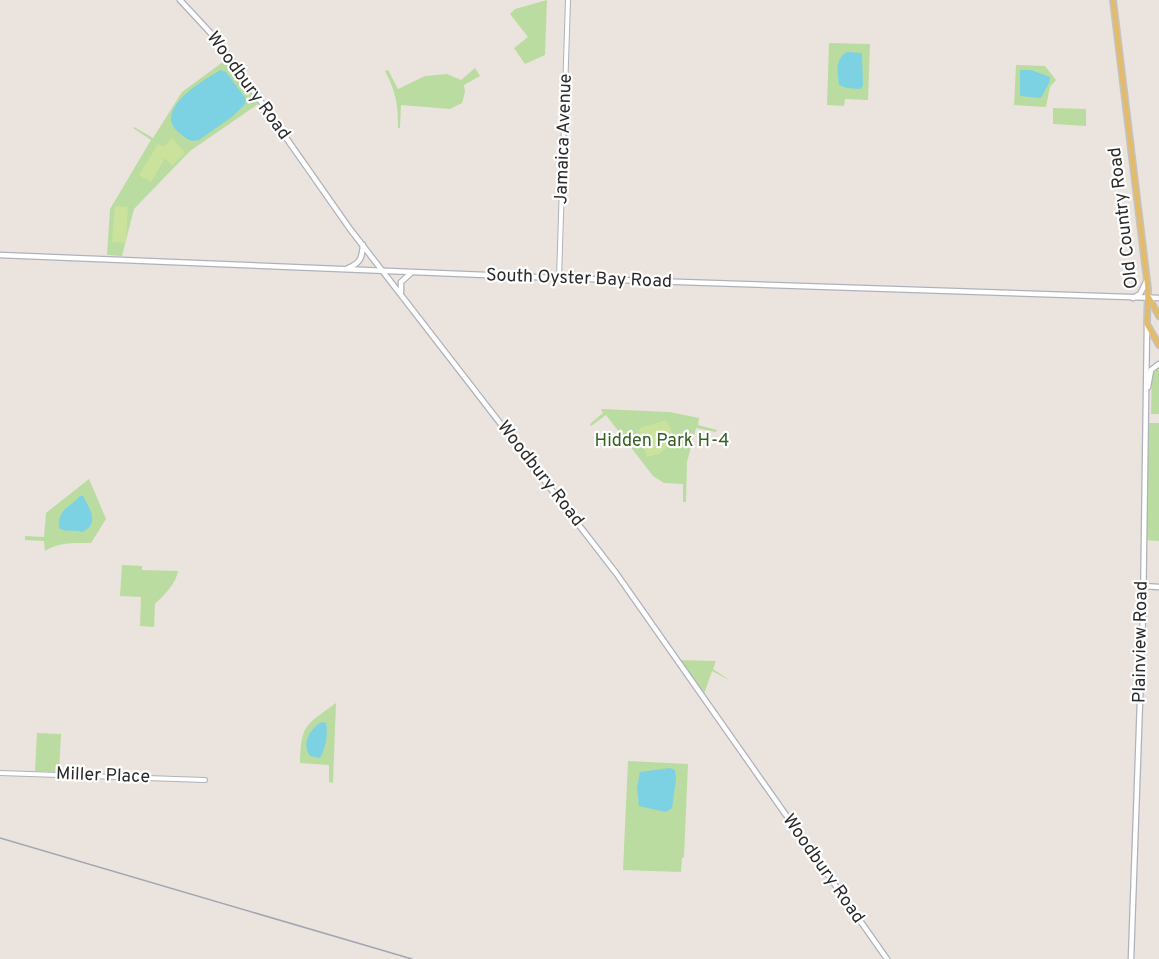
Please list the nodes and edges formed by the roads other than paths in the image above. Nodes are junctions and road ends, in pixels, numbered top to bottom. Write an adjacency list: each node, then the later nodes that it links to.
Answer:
1 (180, 0): 4 (main road, Woodbury Road)
2 (568, 0): 9 (street, Jamaica Avenue)
3 (1113, 0): 10 (main road, Old Country Road)
4 (363, 245): 6 (main road); 7 (main road, Woodbury Road)
5 (0, 255): 6 (main road, South Oyster Bay Road)
6 (345, 269): 7 (main road, South Oyster Bay Road)
7 (383, 271): 8 (main road, South Oyster Bay Road); 11 (main road, Woodbury Road)
8 (412, 272): 9 (main road, South Oyster Bay Road); 11 (main road)
9 (559, 278): 12 (main road, South Oyster Bay Road)
10 (1147, 280): 12 (main road); 13 (main road, Old Country Road)
11 (401, 295): 24 (main road, Woodbury Road)
12 (1133, 298): 13 (main road, South Oyster Bay Road)
13 (1149, 298): 14 (main road, South Oyster Bay Road); 15 (main road); 16 (main road, Old Country Road)
14 (1159, 298)
15 (1159, 316)
16 (1147, 324): 17 (main road); 19 (main road, Plainview Road)
17 (1159, 345)
18 (1159, 364): 19 (main road)
19 (1146, 402): 20 (main road, Plainview Road)
20 (1143, 586): 21 (main road); 25 (main road, Plainview Road)
21 (1159, 587)
22 (0, 772): 23 (street, Miller Place)
23 (205, 780)
24 (887, 959)
25 (1131, 959)

